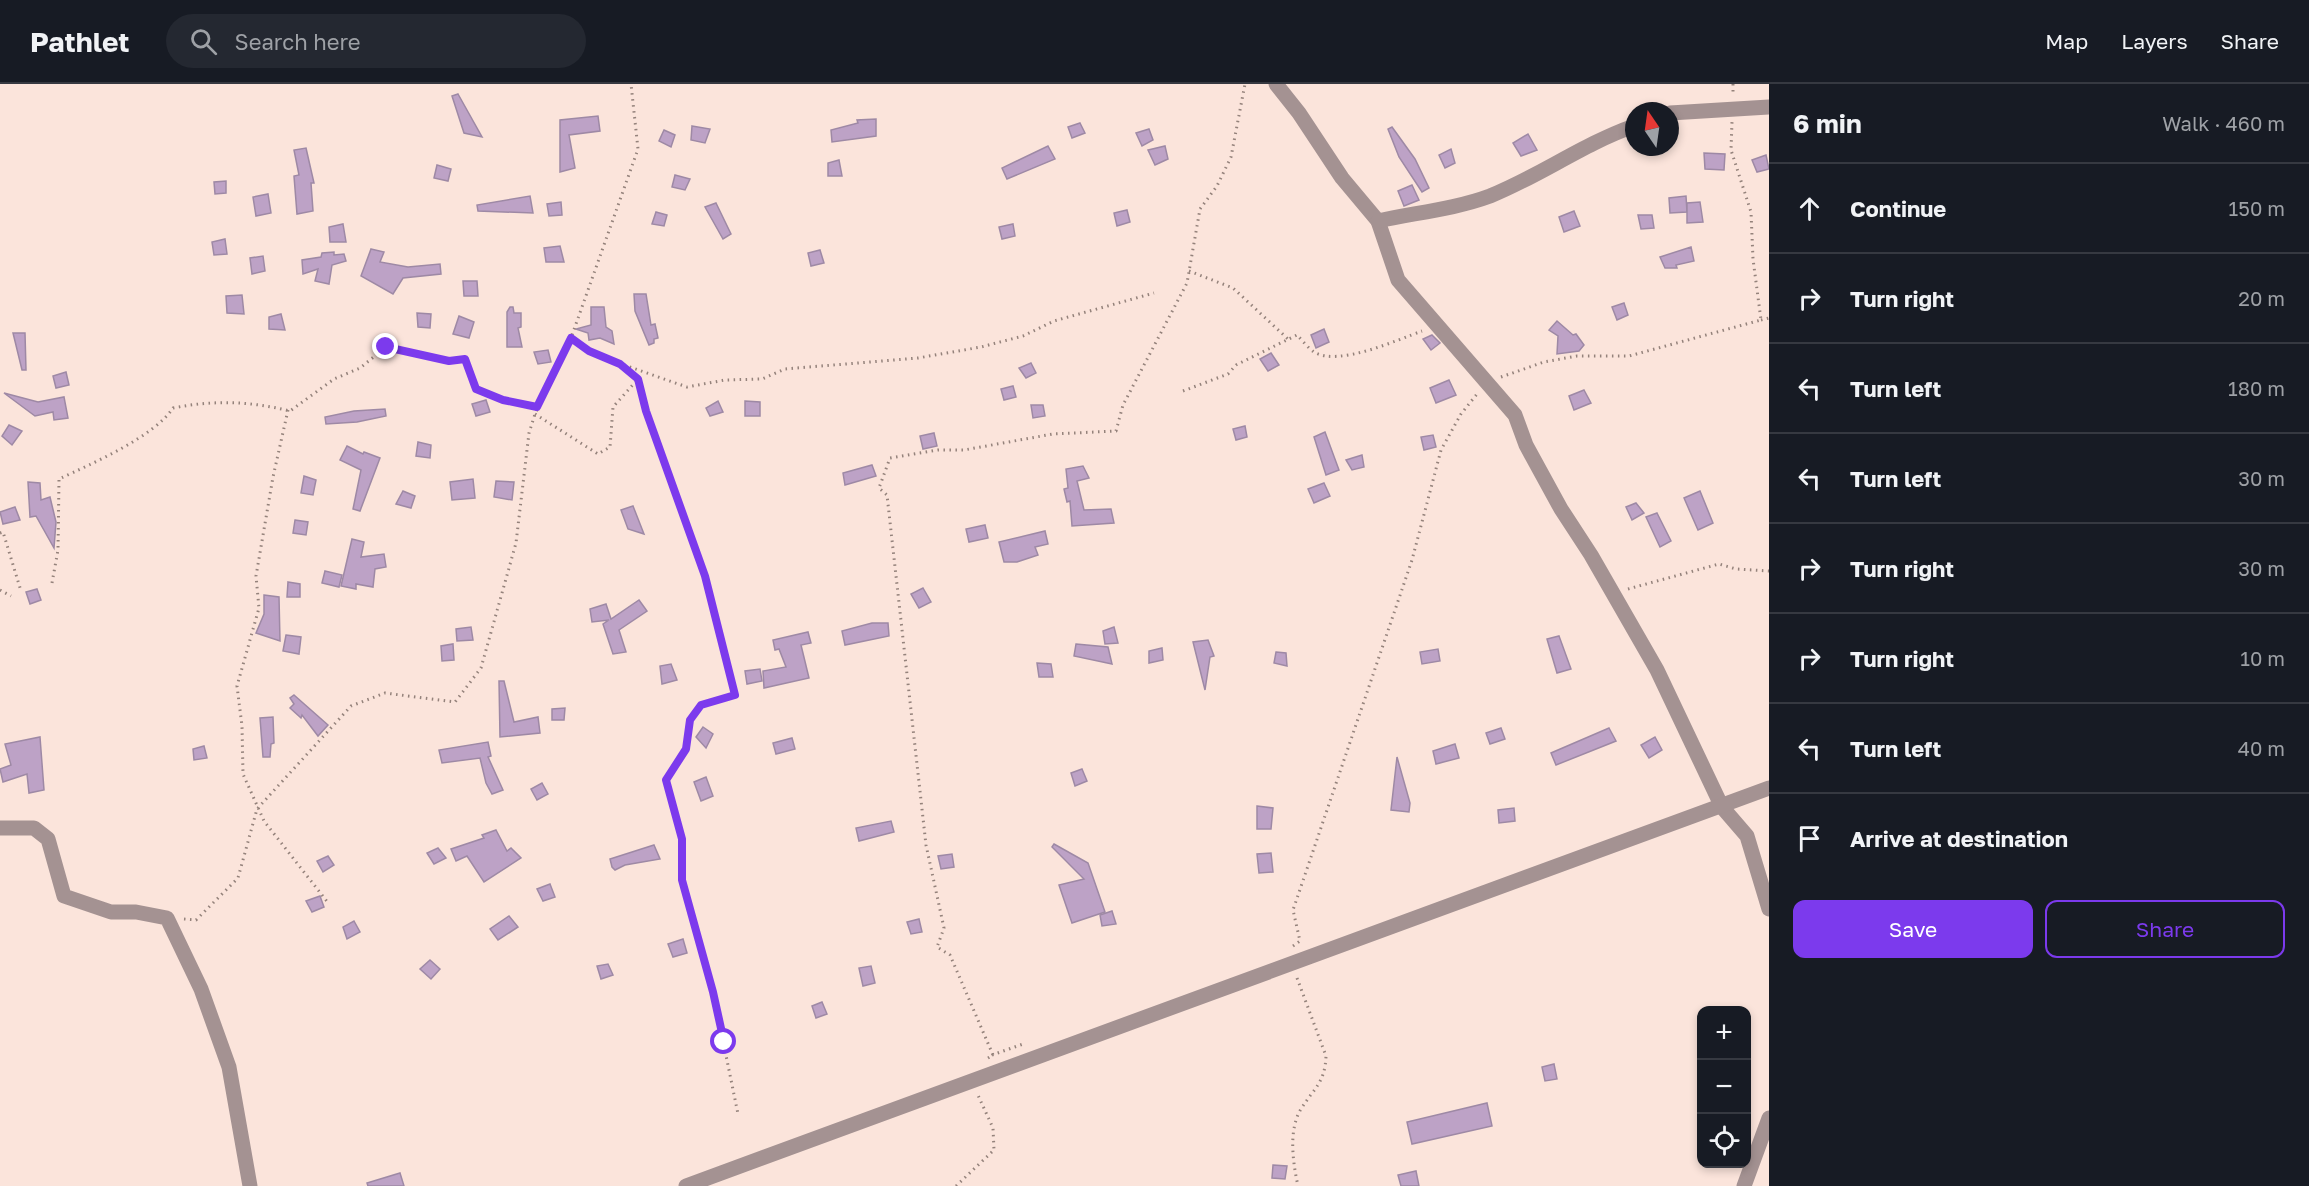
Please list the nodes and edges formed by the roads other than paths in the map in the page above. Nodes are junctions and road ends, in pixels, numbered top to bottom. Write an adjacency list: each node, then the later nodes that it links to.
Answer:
1 (1276, 84): 5 (street)
2 (1769, 107): 3 (street)
3 (1679, 112)
4 (1625, 129): 5 (street)
5 (1378, 221): 7 (street)
6 (1769, 789): 7 (street)
7 (1722, 807): 9 (street); 12 (street)
8 (0, 828): 11 (street)
9 (1769, 909)
10 (1769, 1118): 13 (street)
11 (250, 1186)
12 (686, 1186)
13 (1744, 1186)

